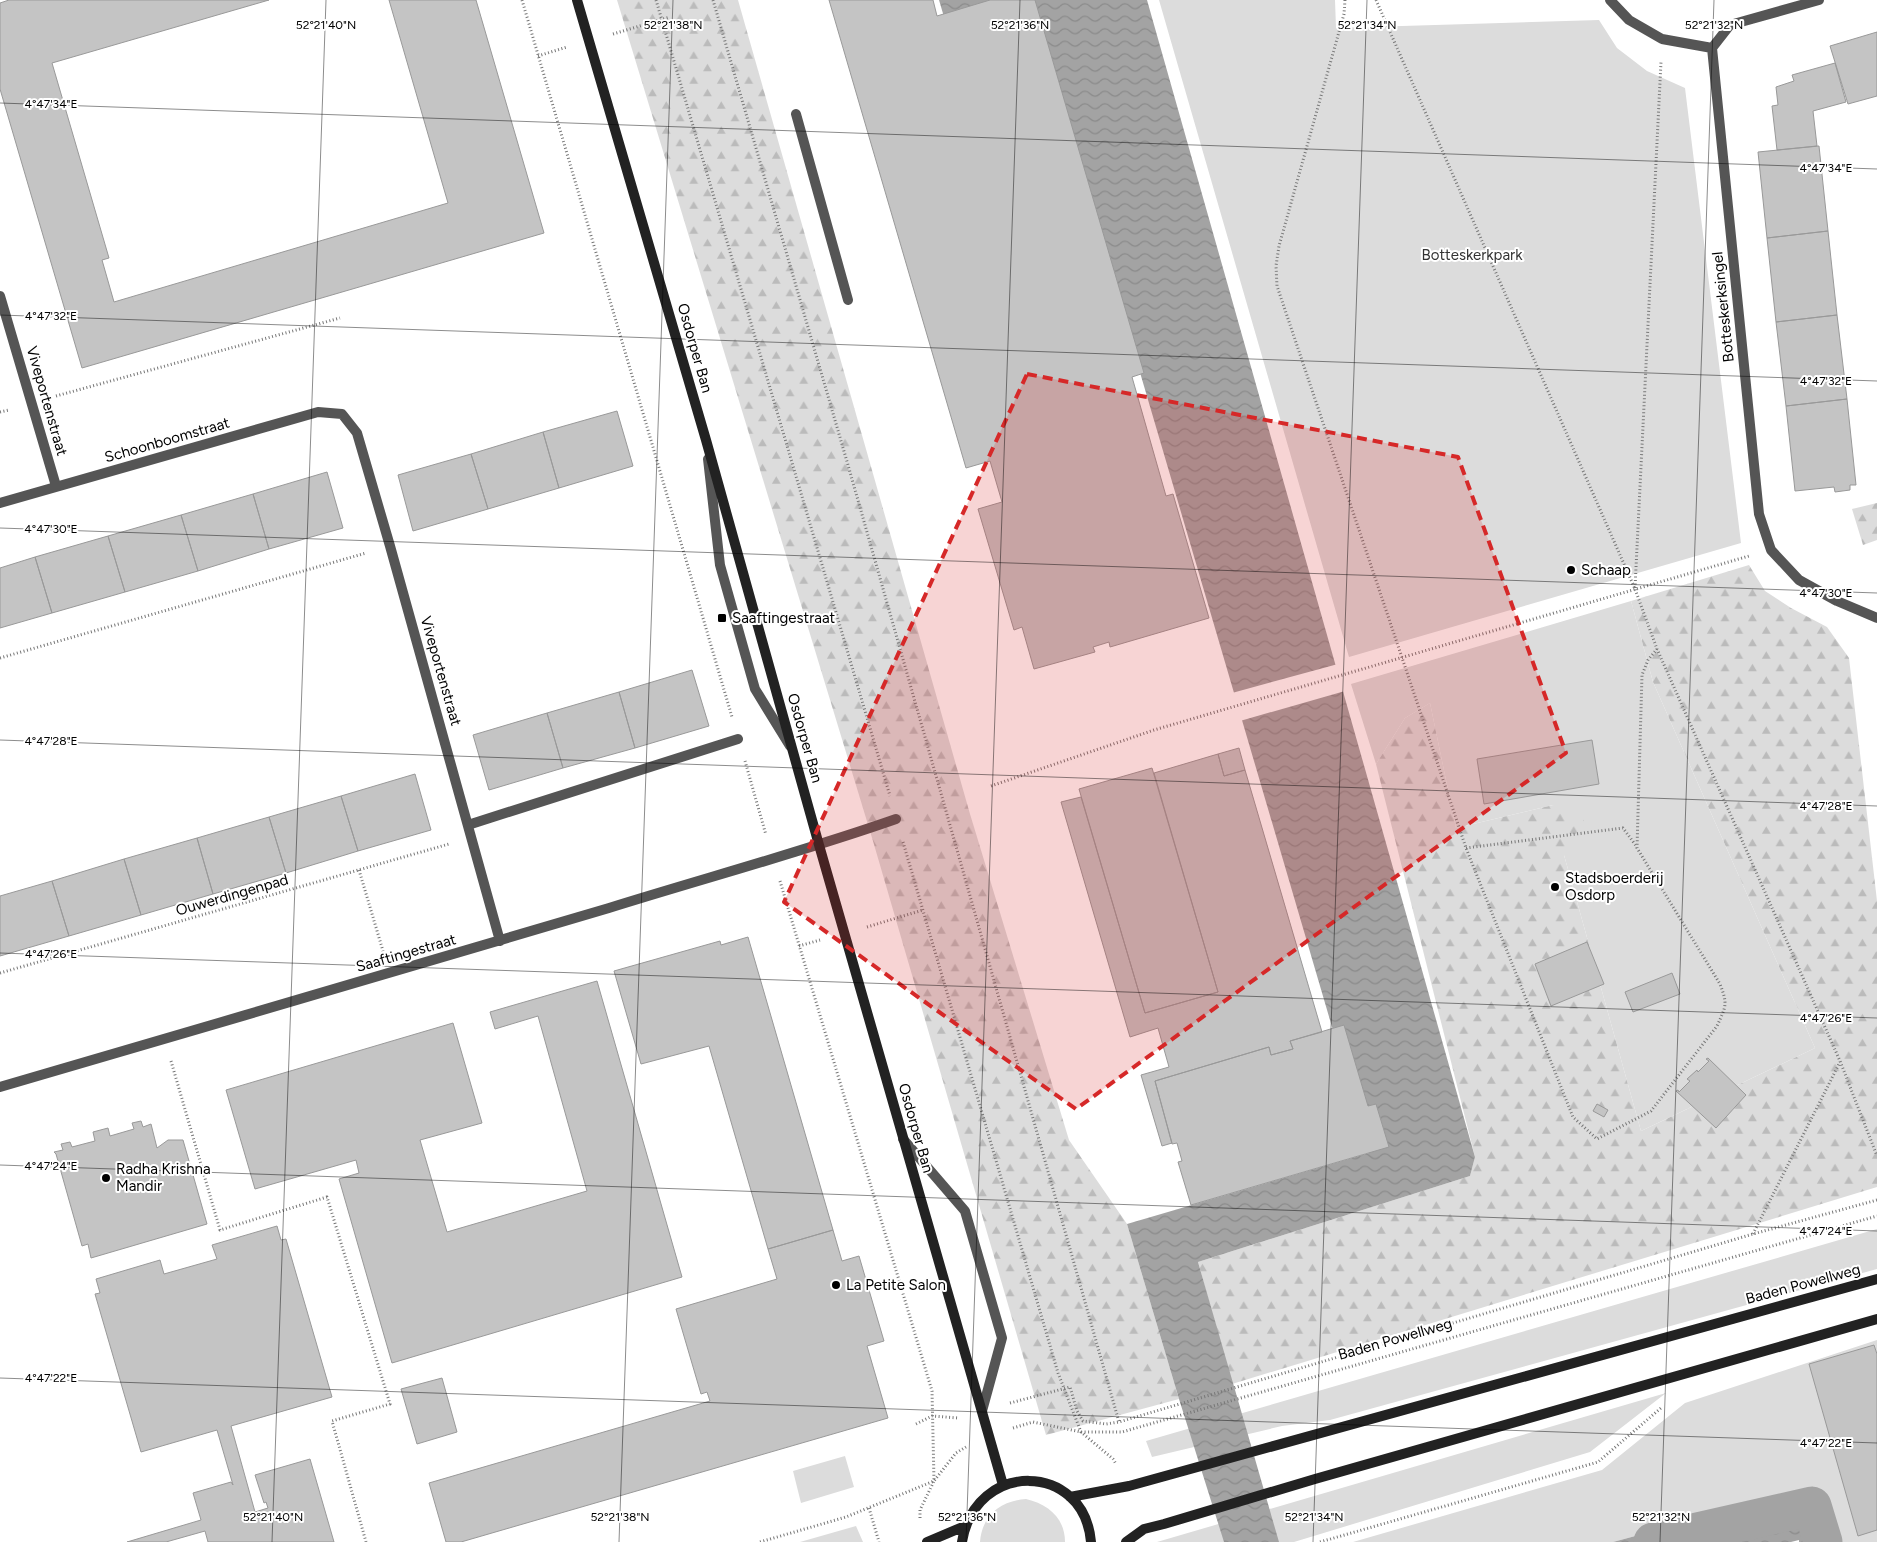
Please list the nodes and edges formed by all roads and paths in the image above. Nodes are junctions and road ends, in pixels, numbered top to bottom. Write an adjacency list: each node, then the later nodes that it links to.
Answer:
1 (522, 0): 28 (path)
2 (577, 0): 18 (main road, Osdorper Ban)
3 (656, 0): 31 (path)
4 (713, 0): 55 (path)
5 (1345, 0): 26 (path)
6 (1376, 0): 23 (path)
7 (1610, 0): 9 (street)
8 (1819, 0): 10 (street)
9 (1662, 39): 10 (street); 23 (path)
10 (1712, 48): 22 (street, Botteskerksingel)
11 (796, 114): 13 (street)
12 (0, 296): 15 (street, Viveportenstraat)
13 (848, 300)
14 (340, 318): 15 (path)
15 (32, 403): 16 (path); 19 (street, Viveportenstraat)
16 (0, 412)
17 (342, 414): 19 (street, Schoonboomstraat); 21 (street, Viveportenstraat)
18 (706, 440): 29 (main road, Osdorper Ban); 29 (street)
19 (56, 486): 20 (street, Schoonboomstraat)
20 (0, 502)
21 (390, 546): 27 (path); 32 (street, Viveportenstraat)
22 (1771, 550): 23 (path); 24 (street, Botteskerksingel)
23 (1635, 589): 25 (path); 26 (path)
24 (1877, 618)
25 (1658, 649): 36 (path); 43 (path)
26 (1402, 657): 30 (path); 35 (path)
27 (0, 658)
28 (738, 739): 32 (street); 37 (path)
29 (793, 751): 34 (main road, Osdorper Ban)
30 (991, 786)
31 (896, 819): 34 (street, Saaftingestraat); 52 (path)
32 (468, 825): 33 (street, Viveportenstraat)
33 (471, 838): 38 (path, Ouwerdingenpad); 39 (street, Viveportenstraat)
34 (819, 845): 37 (street, Saaftingestraat); 45 (main road, Osdorper Ban)
35 (1466, 848): 36 (path); 36 (path)
36 (1638, 848)
37 (773, 860): 39 (street, Saaftingestraat); 58 (path)
38 (359, 870): 40 (path, Ouwerdingenpad); 41 (path)
39 (500, 940): 41 (street, Saaftingestraat)
40 (0, 973)
41 (390, 973): 42 (street, Saaftingestraat)
42 (165, 1039): 44 (street, Saaftingestraat); 65 (path)
43 (1840, 1061): 46 (path); 49 (path)
44 (0, 1087)
45 (903, 1139): 54 (main road, Osdorper Ban); 54 (street)
46 (1877, 1156)
47 (1877, 1200): 49 (path)
48 (1877, 1216): 56 (path, Baden Powellweg)
49 (1753, 1234): 55 (path)
50 (1877, 1279): 60 (main road, Baden Powellweg)
51 (1877, 1319): 71 (main road)
52 (1064, 1388): 55 (path); 56 (path)
53 (1665, 1405): 72 (path)
54 (982, 1411): 57 (main road, Osdorper Ban)
55 (1119, 1422)
56 (1080, 1432): 57 (path, Baden Powellweg); 60 (path)
57 (989, 1434): 58 (path, Baden Powellweg); 59 (main road, Osdorper Ban)
58 (934, 1481): 62 (path); 63 (path)
59 (1003, 1485): 61 (main road); 64 (main road)
60 (1129, 1486): 61 (main road, Baden Powellweg)
61 (1070, 1496): 70 (main road)
62 (869, 1508): 66 (path); 67 (path)
63 (920, 1526)
64 (966, 1526): 68 (main road); 69 (main road)
65 (366, 1542)
66 (760, 1542)
67 (879, 1542)
68 (927, 1542)
69 (962, 1542)
70 (1091, 1542)
71 (1126, 1542)
72 (1320, 1542)

